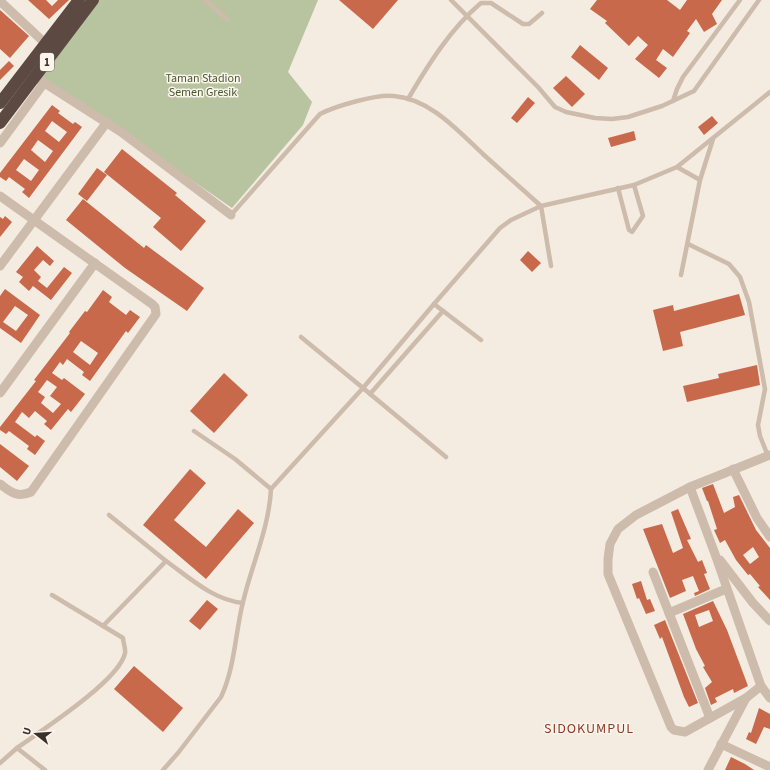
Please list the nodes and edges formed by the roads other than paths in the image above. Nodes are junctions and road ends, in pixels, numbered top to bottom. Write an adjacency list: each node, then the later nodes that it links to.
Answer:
1 (79, 0): 11 (highway, 1)
2 (93, 0): 12 (highway, 1)
3 (205, 0): 10 (lane)
4 (451, 0): 9 (lane)
5 (740, 0): 16 (lane)
6 (758, 0): 16 (lane)
7 (0, 1): 11 (street)
8 (542, 13): 9 (lane)
9 (467, 15): 15 (lane); 16 (lane)
10 (227, 19)
11 (46, 44): 14 (highway, 1)
12 (40, 80): 17 (street); 18 (highway, 1); 20 (street)
13 (770, 92): 19 (lane)
14 (2, 95)
15 (408, 99): 26 (lane); 27 (lane)
16 (673, 101)
17 (107, 122): 27 (street); 28 (street)
18 (0, 123)
19 (713, 138): 21 (lane); 22 (lane)
20 (0, 144)
21 (677, 168): 22 (lane); 23 (lane)
22 (700, 180): 29 (lane)
23 (634, 184): 24 (lane); 24 (lane)
24 (618, 188): 26 (lane)
25 (0, 196): 28 (street)
26 (541, 206): 32 (lane); 34 (lane)
27 (231, 215)
28 (34, 221): 30 (street); 31 (street)
29 (688, 244): 33 (lane); 42 (lane)
30 (95, 263): 39 (street); 45 (street)
31 (0, 266)
32 (551, 266)
33 (681, 275)
34 (434, 304): 35 (lane); 38 (lane)
35 (443, 311): 37 (lane); 40 (lane)
36 (301, 337): 38 (lane)
37 (481, 340)
38 (363, 388): 40 (lane); 47 (lane)
39 (0, 393)
40 (370, 394): 43 (lane)
41 (194, 431): 47 (lane)
42 (769, 456): 44 (street)
43 (446, 457)
44 (733, 469): 46 (street); 49 (street)
45 (0, 484)
46 (690, 487): 50 (street); 62 (street)
47 (271, 489): 55 (lane)
48 (109, 515): 51 (lane)
49 (770, 538)
50 (716, 554): 53 (street); 57 (street)
51 (166, 561): 55 (lane); 58 (lane)
52 (653, 572): 56 (street)
53 (726, 590): 56 (street); 59 (street)
54 (52, 595): 58 (lane)
55 (243, 603): 68 (lane)
56 (669, 613): 62 (street)
57 (770, 621)
58 (103, 626): 64 (lane)
59 (761, 686): 60 (street); 61 (street)
60 (746, 698): 62 (street); 63 (street)
61 (770, 698)
62 (710, 718)
63 (721, 744): 66 (street); 69 (street)
64 (17, 748): 65 (lane); 67 (lane)
65 (0, 763)
66 (770, 767)
67 (45, 770)
68 (163, 770)
69 (708, 770)

